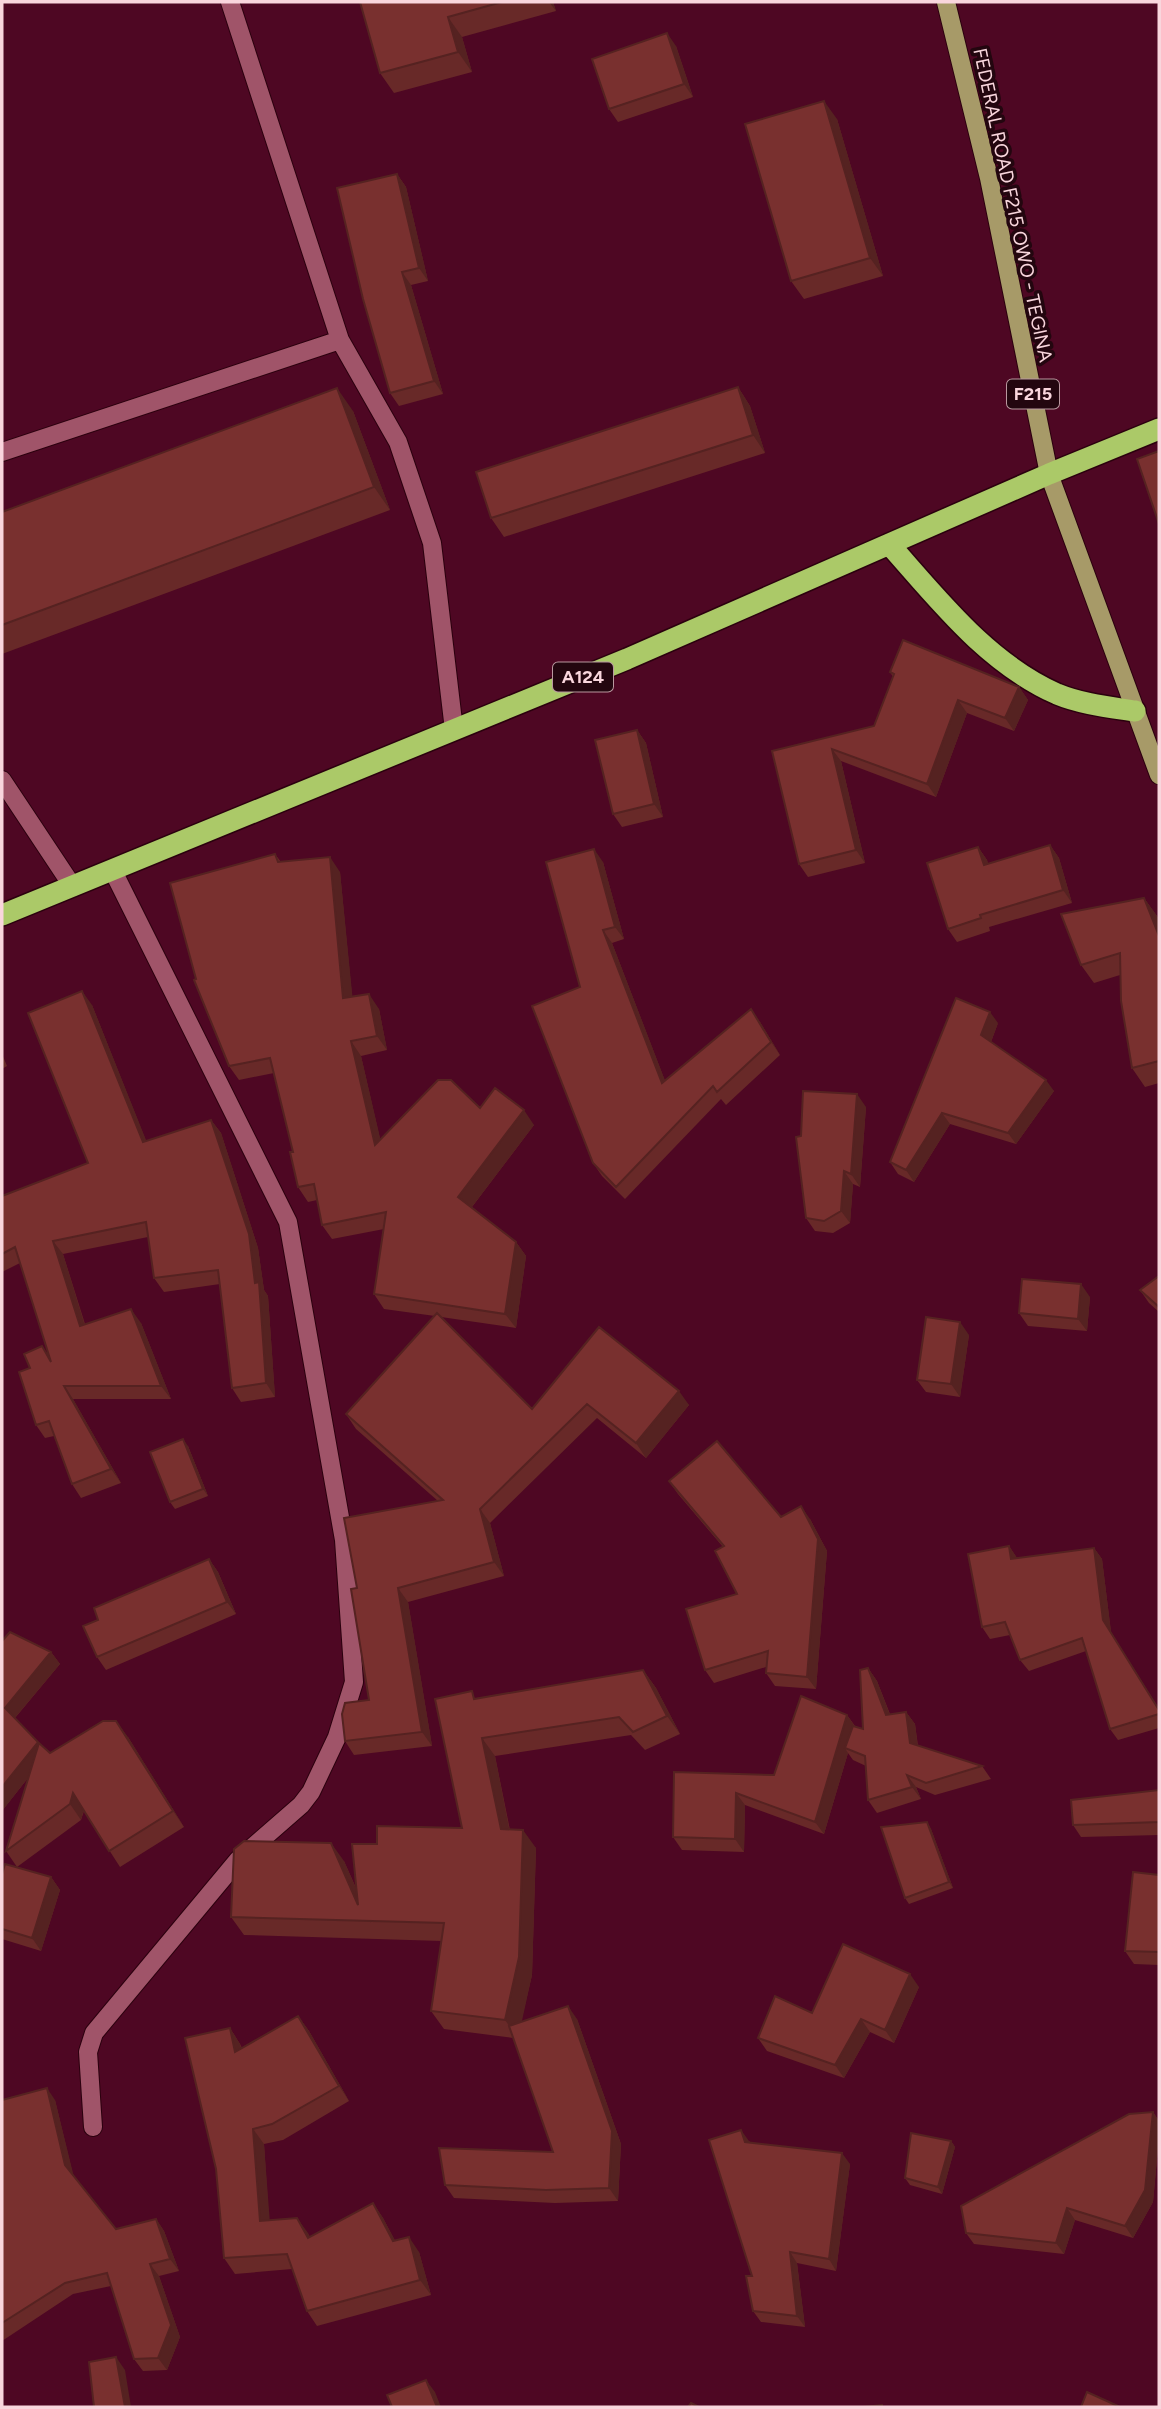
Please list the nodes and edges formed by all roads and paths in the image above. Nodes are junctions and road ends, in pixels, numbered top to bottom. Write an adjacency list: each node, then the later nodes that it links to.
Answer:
1 (230, 2): 3 (street)
2 (946, 2): 6 (main road, FEDERAL ROAD F215 OWO - TEGINA / F215)
3 (340, 340): 5 (street); 9 (street)
4 (1159, 429): 6 (highway, A124)
5 (2, 452)
6 (1049, 474): 7 (highway, A124); 8 (main road, FEDERAL ROAD F215 OWO - TEGINA / F215)
7 (889, 544): 8 (highway); 9 (highway, A124)
8 (1135, 711): 10 (main road, FEDERAL ROAD F215 OWO - TEGINA / F215)
9 (454, 730): 12 (highway, A124)
10 (1159, 775)
11 (2, 780): 13 (street)
12 (112, 869): 13 (highway, A124); 15 (street)
13 (73, 887): 14 (highway, A124)
14 (2, 915)
15 (93, 2127)

